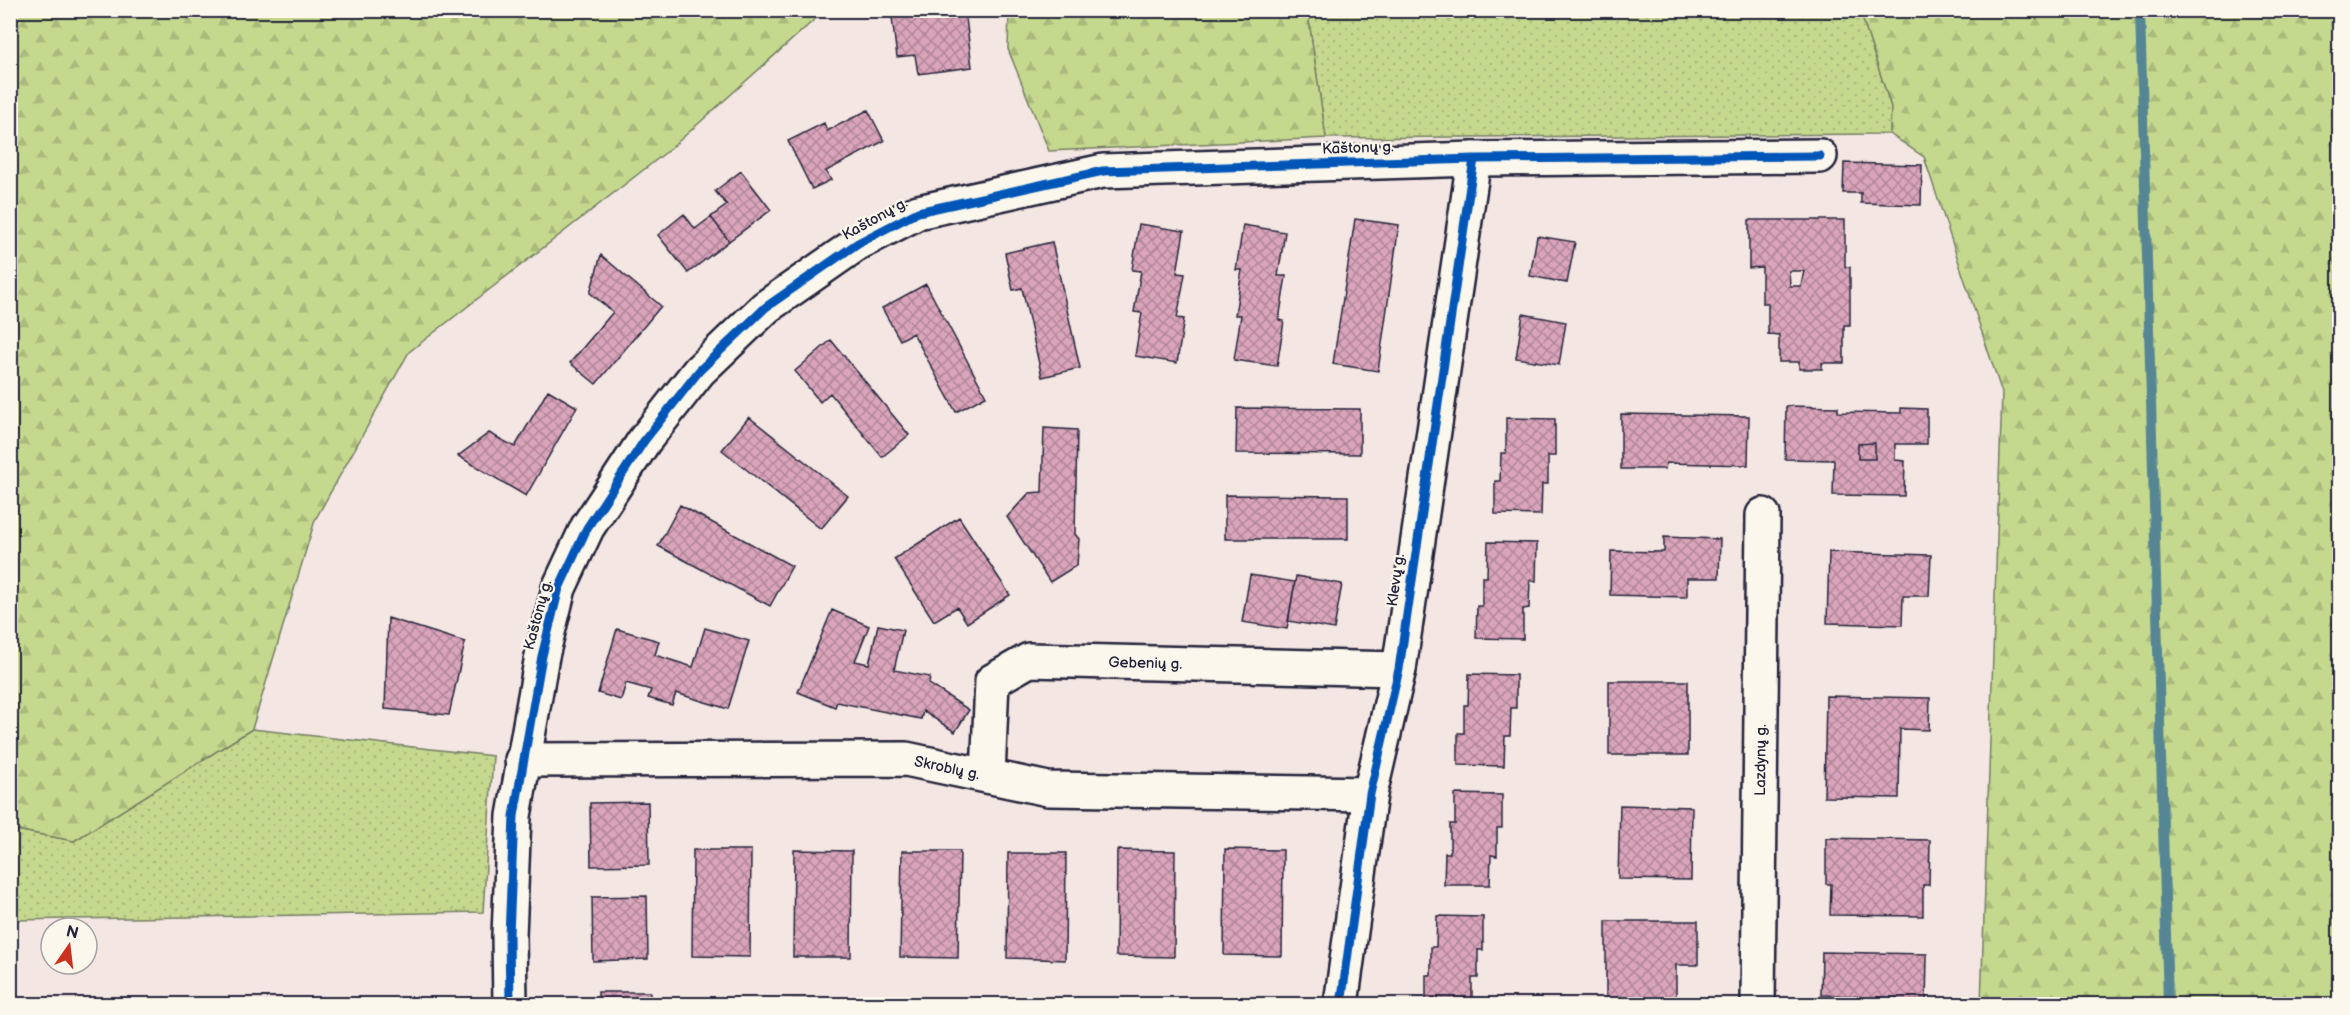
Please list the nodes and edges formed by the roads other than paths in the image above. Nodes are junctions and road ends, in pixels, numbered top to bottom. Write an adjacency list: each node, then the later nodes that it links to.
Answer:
1 (1820, 156): 2 (street, Kaštonų g.)
2 (1474, 159): 4 (street, Klevų g.); 5 (street, Kaštonų g.)
3 (1763, 515): 10 (street, Lazdynų g.)
4 (1399, 669): 6 (street, Gebenių g.); 7 (street, Klevų g.)
5 (522, 760): 6 (street, Skroblų g.); 8 (street, Kaštonų g.)
6 (988, 776): 7 (street, Skroblų g.)
7 (1370, 794): 9 (street, Klevų g.)
8 (510, 1005)
9 (1341, 1005)
10 (1758, 1005)

